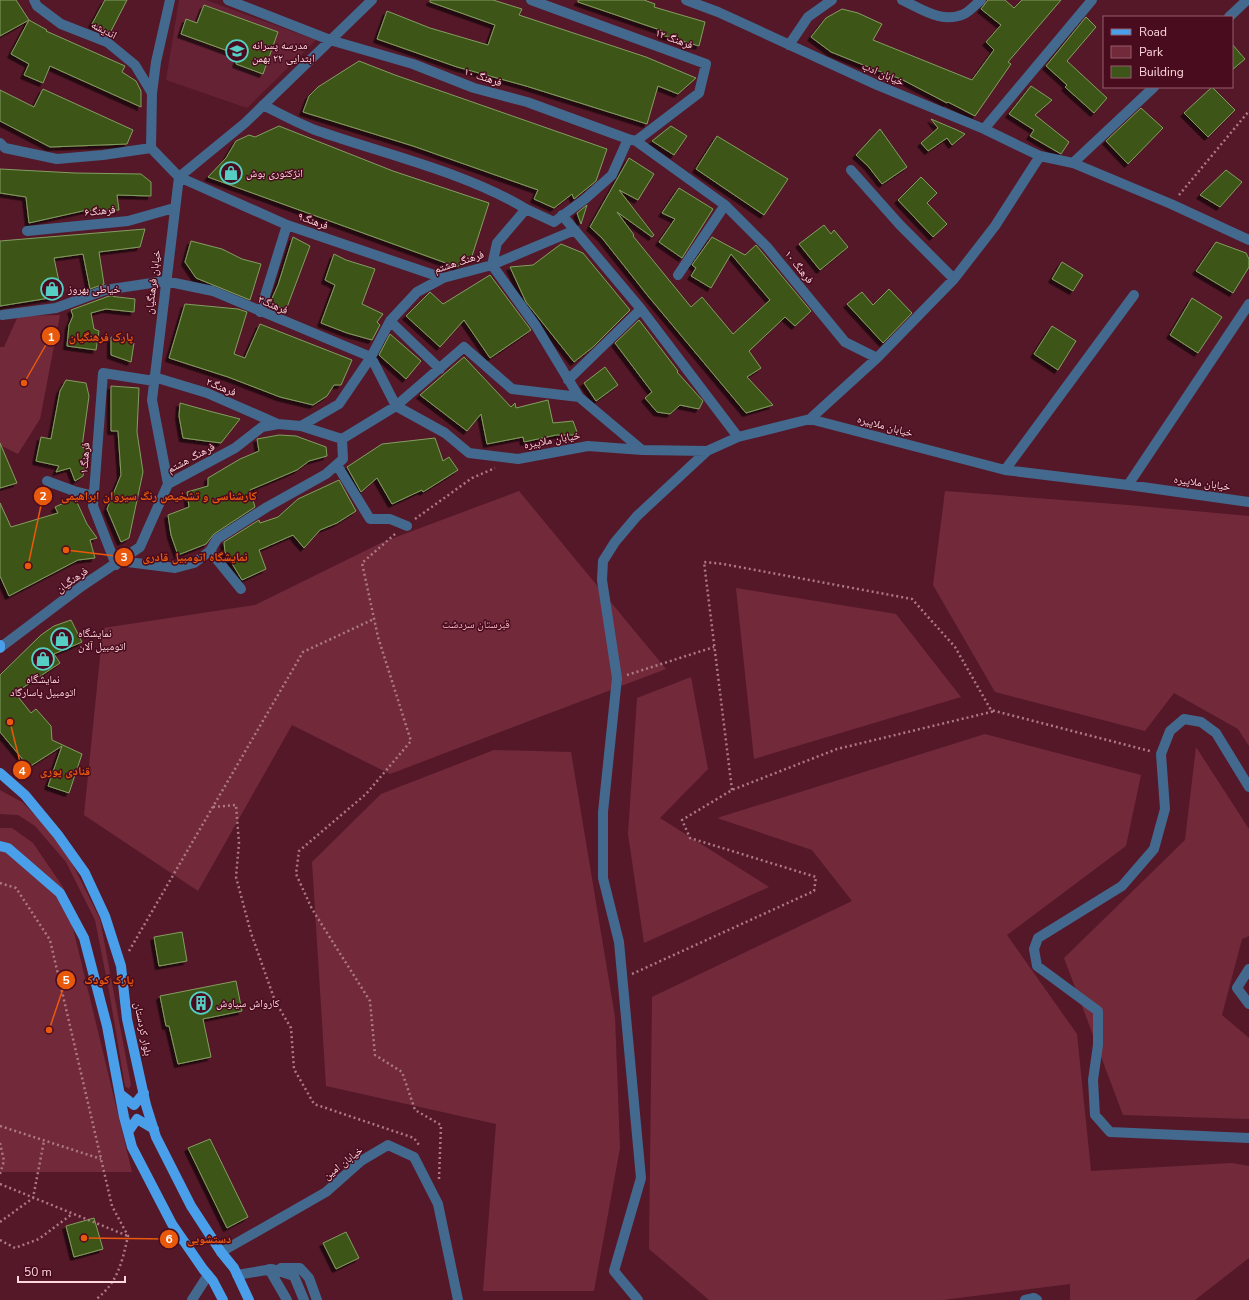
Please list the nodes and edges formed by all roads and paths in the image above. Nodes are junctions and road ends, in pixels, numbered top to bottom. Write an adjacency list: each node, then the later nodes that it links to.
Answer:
1 (34, 0): 16 (street, اندیشه)
2 (170, 0): 16 (street)
3 (228, 0): 13 (street, فرهنگ ۱۰)
4 (372, 0): 13 (street)
5 (530, 0): 20 (street, فرهنگ ۱۲)
6 (686, 0): 14 (street, خیابان ادب)
7 (832, 0): 14 (street)
8 (902, 0): 9 (street)
9 (981, 0)
10 (1092, 0): 19 (street)
11 (1247, 0): 12 (street)
12 (1230, 16)
13 (330, 40): 17 (street); 20 (street, فرهنگ ۱۰)
14 (789, 44): 19 (street, خیابان ادب)
15 (1153, 88): 24 (street)
16 (152, 93): 22 (street)
17 (263, 106): 26 (street); 30 (street)
18 (1249, 111): 27 (path)
19 (984, 128): 23 (street, خیابان ادب)
20 (632, 140): 28 (street, فرهنگ ۱۰); 31 (street)
21 (0, 143): 22 (street)
22 (151, 148): 26 (street)
23 (1040, 156): 24 (street, خیابان ادب); 39 (street)
24 (1073, 163): 27 (street, خیابان ادب)
25 (851, 170): 39 (street)
26 (178, 177): 29 (street, خیابان فرهنگیان); 32 (street, فرهنگ۹)
27 (1172, 204): 35 (street, خیابان ادب)
28 (725, 205): 37 (street); 48 (street, فرهنگ ۱۰)
29 (174, 208): 34 (street, فرهنگ۶); 40 (street, خیابان فرهنگیان)
30 (526, 209): 31 (street); 36 (street, فرهنگ هشتم)
31 (562, 215): 33 (street)
32 (287, 225): 38 (street, فرهنگ۹); 44 (street)
33 (575, 230): 36 (street); 43 (street)
34 (27, 232)
35 (1249, 240)
36 (492, 265): 38 (street, فرهنگ هشتم); 52 (street)
37 (678, 275)
38 (443, 278): 46 (street, فرهنگ هشتم)
39 (954, 279): 48 (street)
40 (165, 281): 44 (street, فرهنگ۳); 45 (street); 51 (street, خیابان فرهنگیان)
41 (1134, 295): 64 (street)
42 (1249, 304): 67 (street)
43 (641, 309): 52 (street); 58 (street)
44 (260, 312): 47 (street, فرهنگ۳)
45 (2, 316)
46 (390, 321): 47 (street, فرهنگ هشتم); 49 (street)
47 (371, 357): 54 (street); 57 (street, فرهنگ هشتم)
48 (877, 358): 55 (street)
49 (440, 369): 53 (street); 54 (street)
50 (103, 373): 51 (street, فرهنگ۲); 68 (street, فرهنگ۱)
51 (154, 379): 56 (street, فرهنگ۲); 66 (street, خیابان فرهنگیان)
52 (568, 380): 53 (street)
53 (579, 397): 60 (street)
54 (396, 406): 59 (street); 60 (street, خیابان ملاپیره)
55 (810, 419): 58 (street, خیابان ملاپیره); 64 (street, خیابان ملاپیره)
56 (278, 424): 57 (street, فرهنگ هشتم); 66 (street, فرهنگ هشتم)
57 (301, 426): 59 (street)
58 (738, 437): 61 (street, خیابان ملاپیره)
59 (342, 439): 62 (street)
60 (642, 450): 61 (street, خیابان ملاپیره)
61 (707, 451): 77 (street)
62 (337, 465): 70 (street); 71 (street)
63 (498, 467): 70 (path)
64 (1005, 470): 67 (street, خیابان ملاپیره)
65 (47, 481): 68 (street)
66 (168, 484): 72 (street, فرهنگیان)
67 (1128, 485): 69 (street, خیابان ملاپیره)
68 (94, 496): 72 (street, فرهنگ۱)
69 (1249, 502)
70 (406, 526): 74 (path)
71 (210, 551): 72 (street); 73 (street)
72 (118, 563): 75 (street, فرهنگیان)
73 (241, 589)
74 (374, 619): 83 (path); 101 (path)
75 (0, 647)
76 (714, 647): 77 (path); 78 (path); 82 (path)
77 (617, 678): 88 (street)
78 (995, 711): 79 (path); 82 (path)
79 (1160, 754): 81 (street); 95 (street)
80 (0, 773): 86 (main road, بلوار کردستان)
81 (1249, 786)
82 (732, 790): 88 (path)
83 (213, 807): 86 (path); 98 (path)
84 (0, 846): 91 (main road)
85 (0, 883): 99 (path)
86 (121, 966): 90 (main road, بلوار کردستان)
87 (1249, 969): 89 (street)
88 (622, 978): 122 (street)
89 (1249, 1004)
90 (144, 1093): 91 (main road); 93 (main road, بلوار کردستان)
91 (120, 1094): 94 (main road)
92 (0, 1126): 96 (path)
93 (154, 1129): 94 (main road); 110 (main road, بلوار کردستان)
94 (128, 1132): 112 (main road)
95 (1249, 1138)
96 (44, 1140): 99 (path); 105 (path)
97 (0, 1143): 102 (path)
98 (422, 1150)
99 (101, 1159): 108 (path)
100 (435, 1168): 101 (path)
101 (439, 1173): 103 (path)
102 (0, 1174)
103 (439, 1181)
104 (0, 1184): 105 (path)
105 (33, 1198): 106 (path); 107 (path)
106 (73, 1214): 108 (path); 109 (path)
107 (0, 1222)
108 (128, 1236): 114 (path)
109 (0, 1240)
110 (221, 1252): 113 (main road, بلوار کردستان); 121 (street, خیابان امین)
111 (270, 1269): 113 (street); 118 (street); 119 (street); 120 (street)
112 (208, 1275): 115 (street); 116 (main road)
113 (238, 1275): 117 (main road, بلوار کردستان)
114 (96, 1300)
115 (192, 1300)
116 (223, 1300)
117 (249, 1300)
118 (287, 1300)
119 (304, 1300)
120 (317, 1300)
121 (458, 1300)
122 (638, 1300)
123 (1025, 1300): 124 (street)
124 (1037, 1300)

